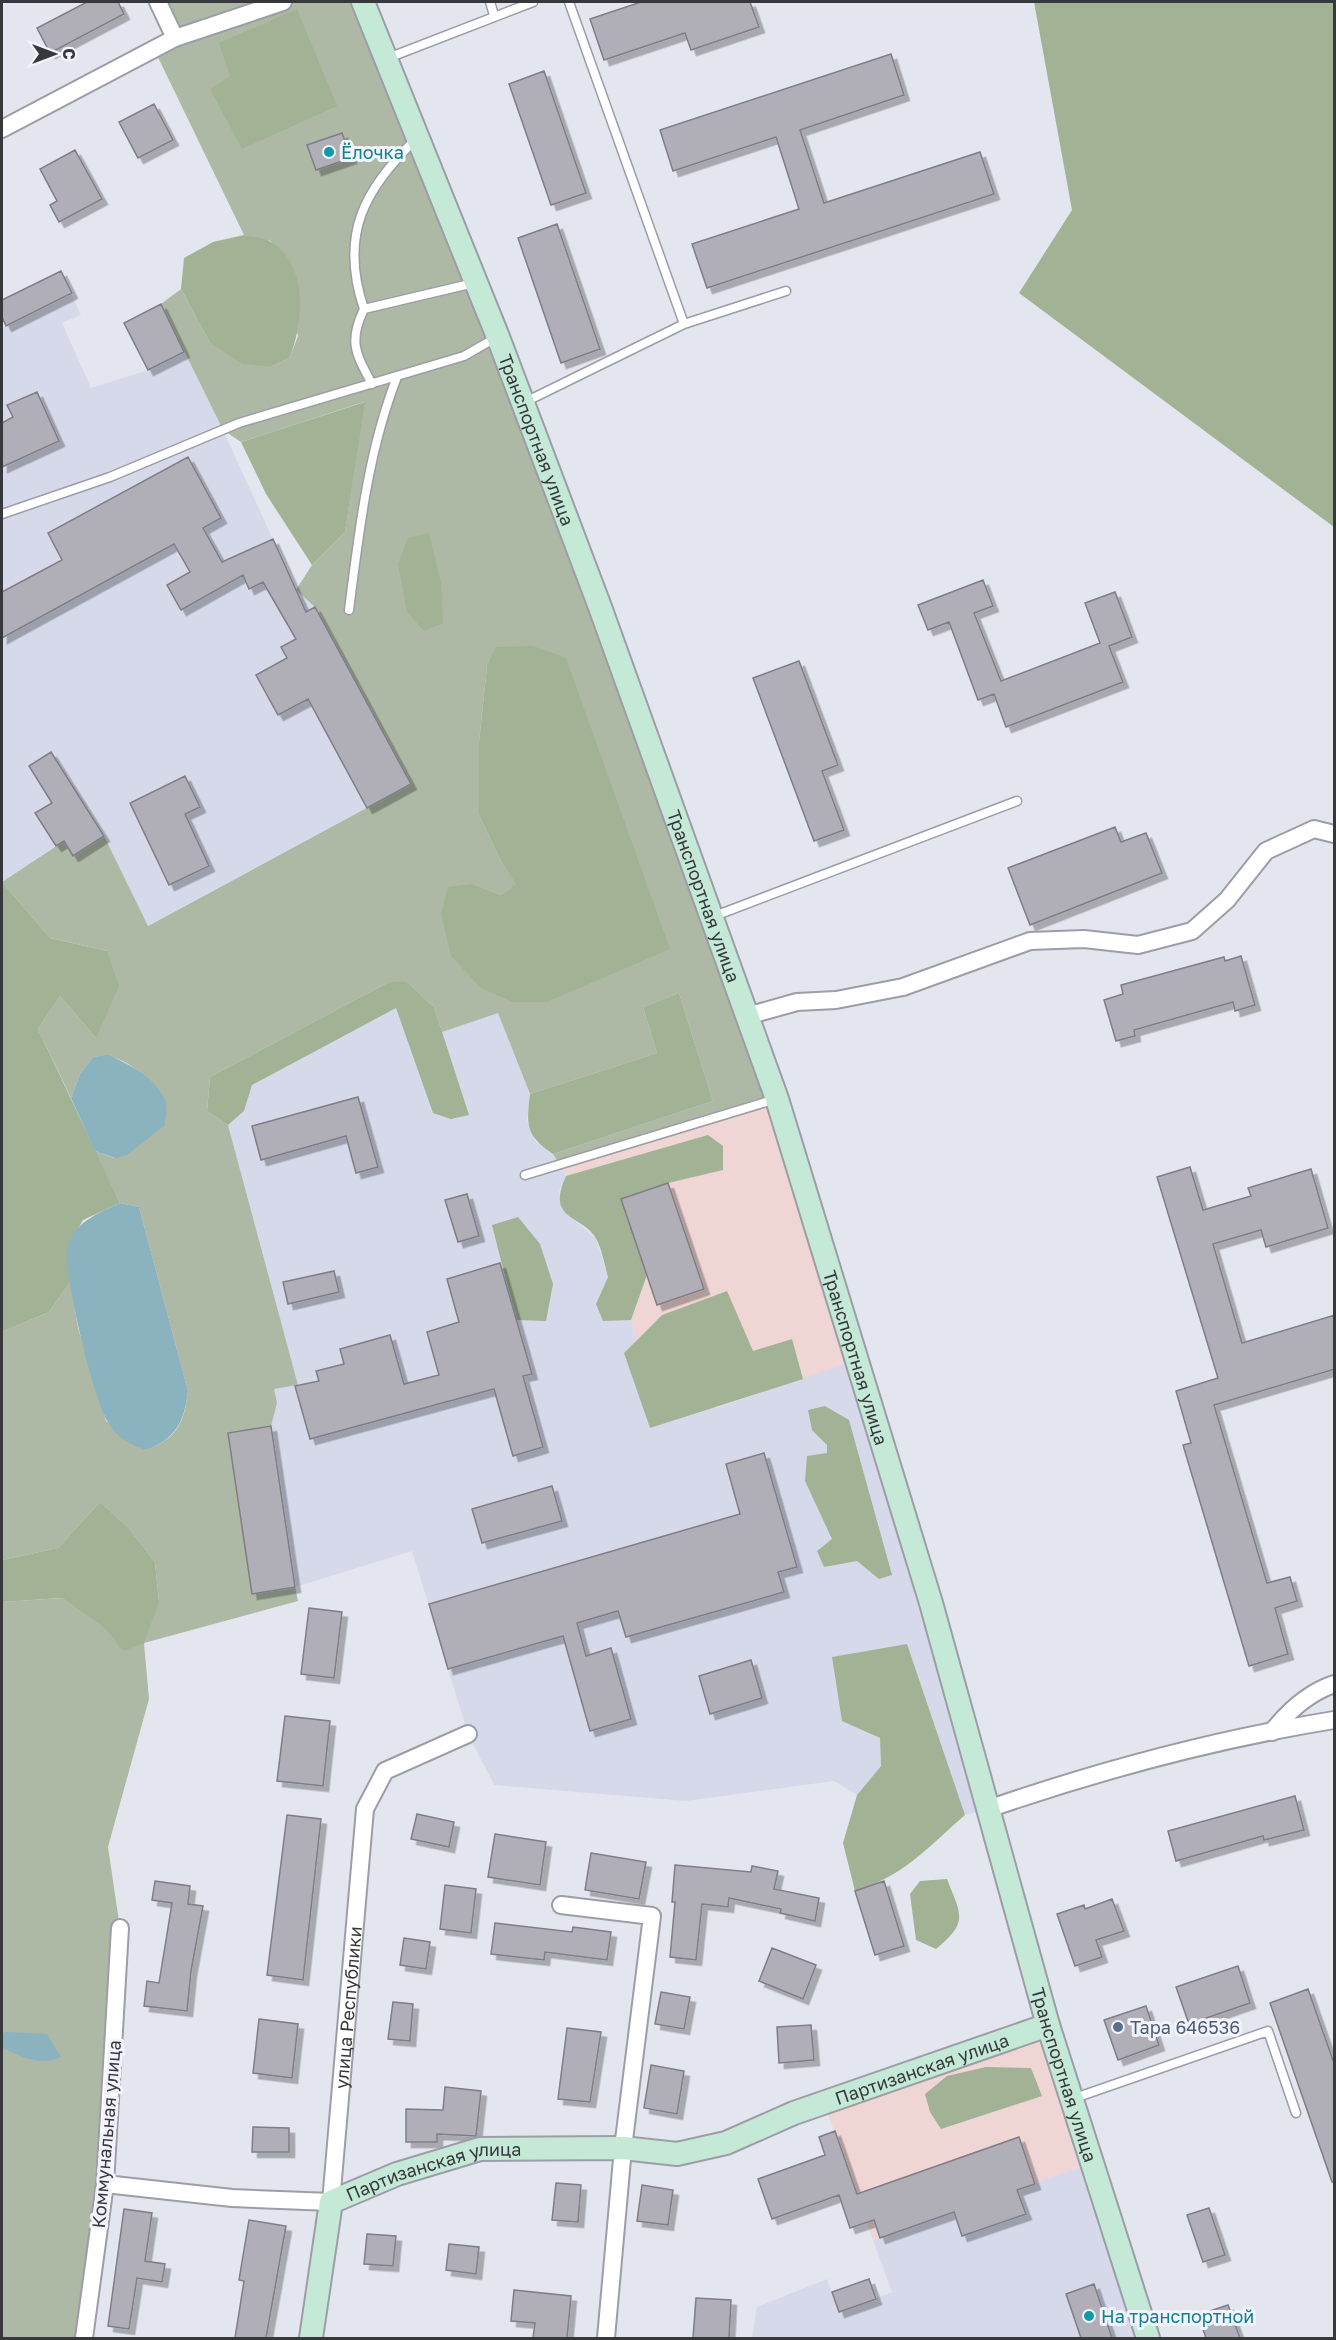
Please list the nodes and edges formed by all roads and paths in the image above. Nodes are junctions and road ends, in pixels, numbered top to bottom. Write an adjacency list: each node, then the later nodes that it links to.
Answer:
1 (158, 2): 8 (street)
2 (284, 2): 8 (street)
3 (363, 2): 9 (main road, Транспортная улица)
4 (490, 2): 7 (lane)
5 (532, 2): 7 (lane)
6 (569, 2): 15 (lane)
7 (494, 15): 9 (lane)
8 (175, 38): 10 (street)
9 (385, 59): 11 (main road, Транспортная улица)
10 (2, 129)
11 (417, 138): 12 (main road, Транспортная улица); 14 (lane)
12 (476, 283): 14 (lane); 16 (main road, Транспортная улица)
13 (786, 291): 15 (lane)
14 (364, 309): 18 (lane)
15 (684, 324): 19 (lane)
16 (498, 337): 17 (lane); 19 (main road, Транспортная улица)
17 (397, 377): 18 (lane); 21 (lane)
18 (372, 384): 20 (lane)
19 (523, 404): 24 (main road, Транспортная улица)
20 (2, 514)
21 (349, 610)
22 (1017, 801): 24 (lane)
23 (1335, 834): 25 (street)
24 (711, 917): 25 (main road, Транспортная улица)
25 (747, 1016): 26 (main road, Транспортная улица)
26 (777, 1099): 27 (lane); 32 (main road, Транспортная улица)
27 (525, 1174)
28 (1335, 1684): 30 (street)
29 (1335, 1720): 30 (street)
30 (1272, 1732): 32 (street)
31 (468, 1734): 40 (street, улица Республики)
32 (988, 1809): 35 (main road, Транспортная улица)
33 (561, 1905): 38 (street)
34 (120, 1928): 39 (street, Коммунальная улица)
35 (1048, 2025): 36 (main road, Транспортная улица); 38 (main road, Партизанская улица)
36 (1072, 2099): 37 (lane); 44 (main road, Транспортная улица)
37 (1296, 2112)
38 (623, 2148): 40 (main road, Партизанская улица); 43 (street)
39 (105, 2184): 40 (street, Партизанская улица); 41 (street, Коммунальная улица)
40 (331, 2202): 42 (main road, улица Республики)
41 (84, 2338)
42 (311, 2338)
43 (606, 2338)
44 (1148, 2338)

